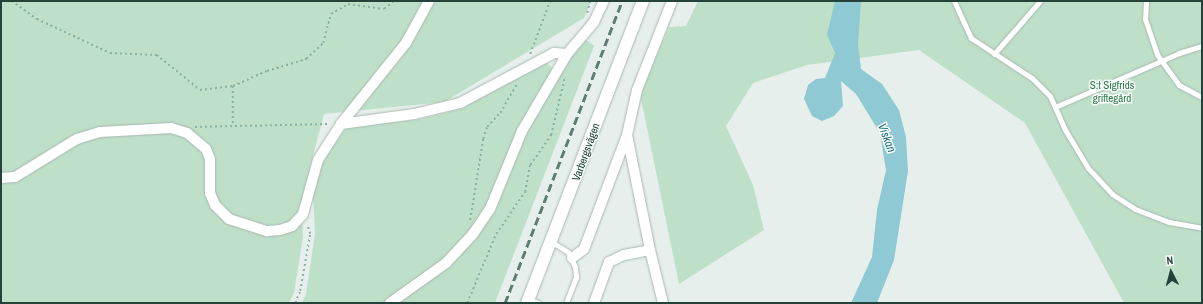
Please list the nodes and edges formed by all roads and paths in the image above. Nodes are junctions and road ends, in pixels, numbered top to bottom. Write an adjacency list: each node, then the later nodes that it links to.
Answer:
1 (12, 1): 17 (path)
2 (394, 1): 17 (path)
3 (429, 1): 20 (street)
4 (550, 1): 16 (path)
5 (604, 1): 12 (street)
6 (643, 1): 28 (main road, Varbergsvägen)
7 (672, 1): 23 (street)
8 (954, 1): 13 (lane)
9 (1040, 1): 13 (lane)
10 (1146, 1): 14 (lane)
11 (1202, 46): 14 (lane)
12 (567, 54): 15 (street); 16 (street)
13 (994, 54): 19 (lane)
14 (1162, 62): 18 (lane); 19 (lane)
15 (562, 63): 27 (street); 34 (path)
16 (525, 67): 20 (street); 27 (path)
17 (233, 86): 21 (path)
18 (1202, 97)
19 (1055, 107): 26 (lane)
20 (341, 124): 21 (path); 25 (street)
21 (234, 125): 22 (path)
22 (194, 127)
23 (627, 135): 29 (street); 30 (street)
24 (1, 178): 25 (street)
25 (303, 214): 32 (path)
26 (1202, 228)
27 (473, 234): 33 (street)
28 (552, 242): 30 (lane); 31 (main road, Varbergsvägen)
29 (650, 250): 36 (street); 37 (street)
30 (572, 258): 35 (lane)
31 (531, 302)
32 (295, 303)
33 (390, 303)
34 (467, 303)
35 (566, 303)
36 (594, 303)
37 (663, 303)

